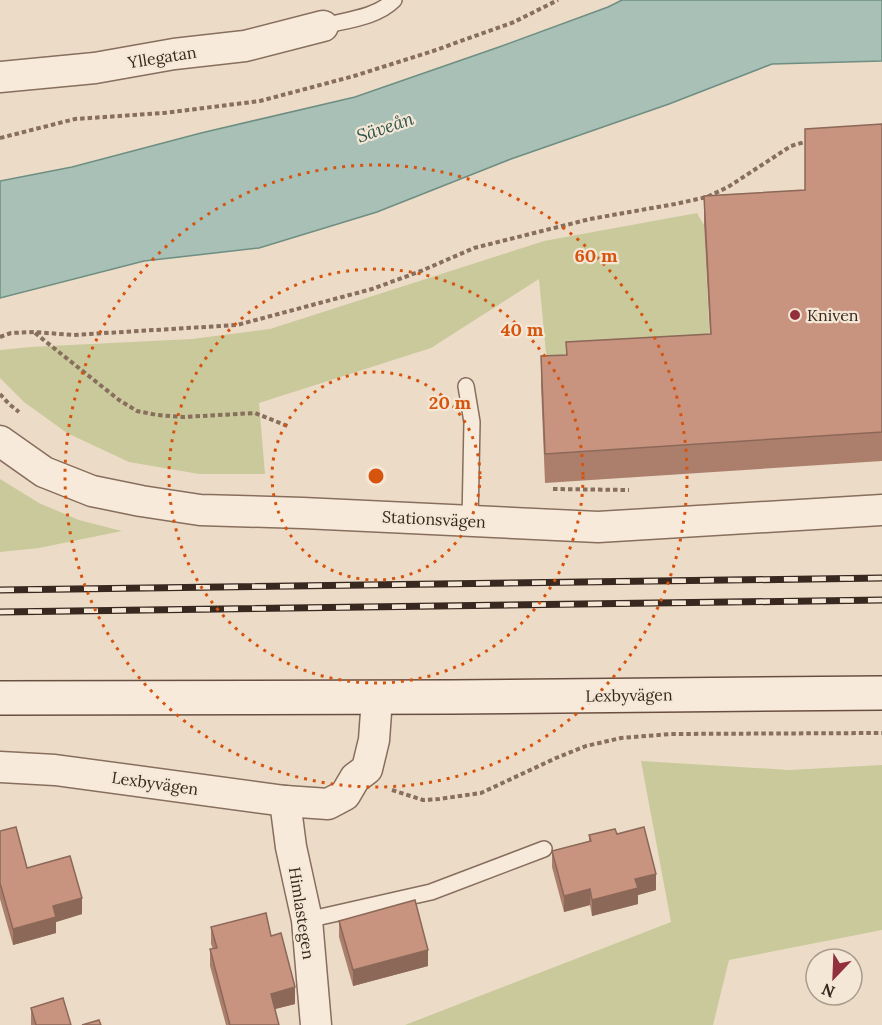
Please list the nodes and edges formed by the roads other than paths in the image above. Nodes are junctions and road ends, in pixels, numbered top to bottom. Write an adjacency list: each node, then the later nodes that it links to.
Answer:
1 (394, 0): 2 (lane)
2 (322, 26): 3 (street, Yllegatan)
3 (0, 77)
4 (466, 386): 7 (lane)
5 (0, 441): 7 (street, Stationsvägen)
6 (882, 510): 7 (street, Stationsvägen)
7 (470, 521)
8 (882, 693): 10 (street, Lexbyvägen)
9 (0, 698): 10 (street, Lexbyvägen)
10 (376, 698): 12 (street, Lexbyvägen)
11 (0, 767): 12 (street, Lexbyvägen)
12 (285, 801): 14 (street, Himlastegen)
13 (544, 849): 14 (lane)
14 (306, 920): 15 (street, Himlastegen)
15 (316, 1025)

